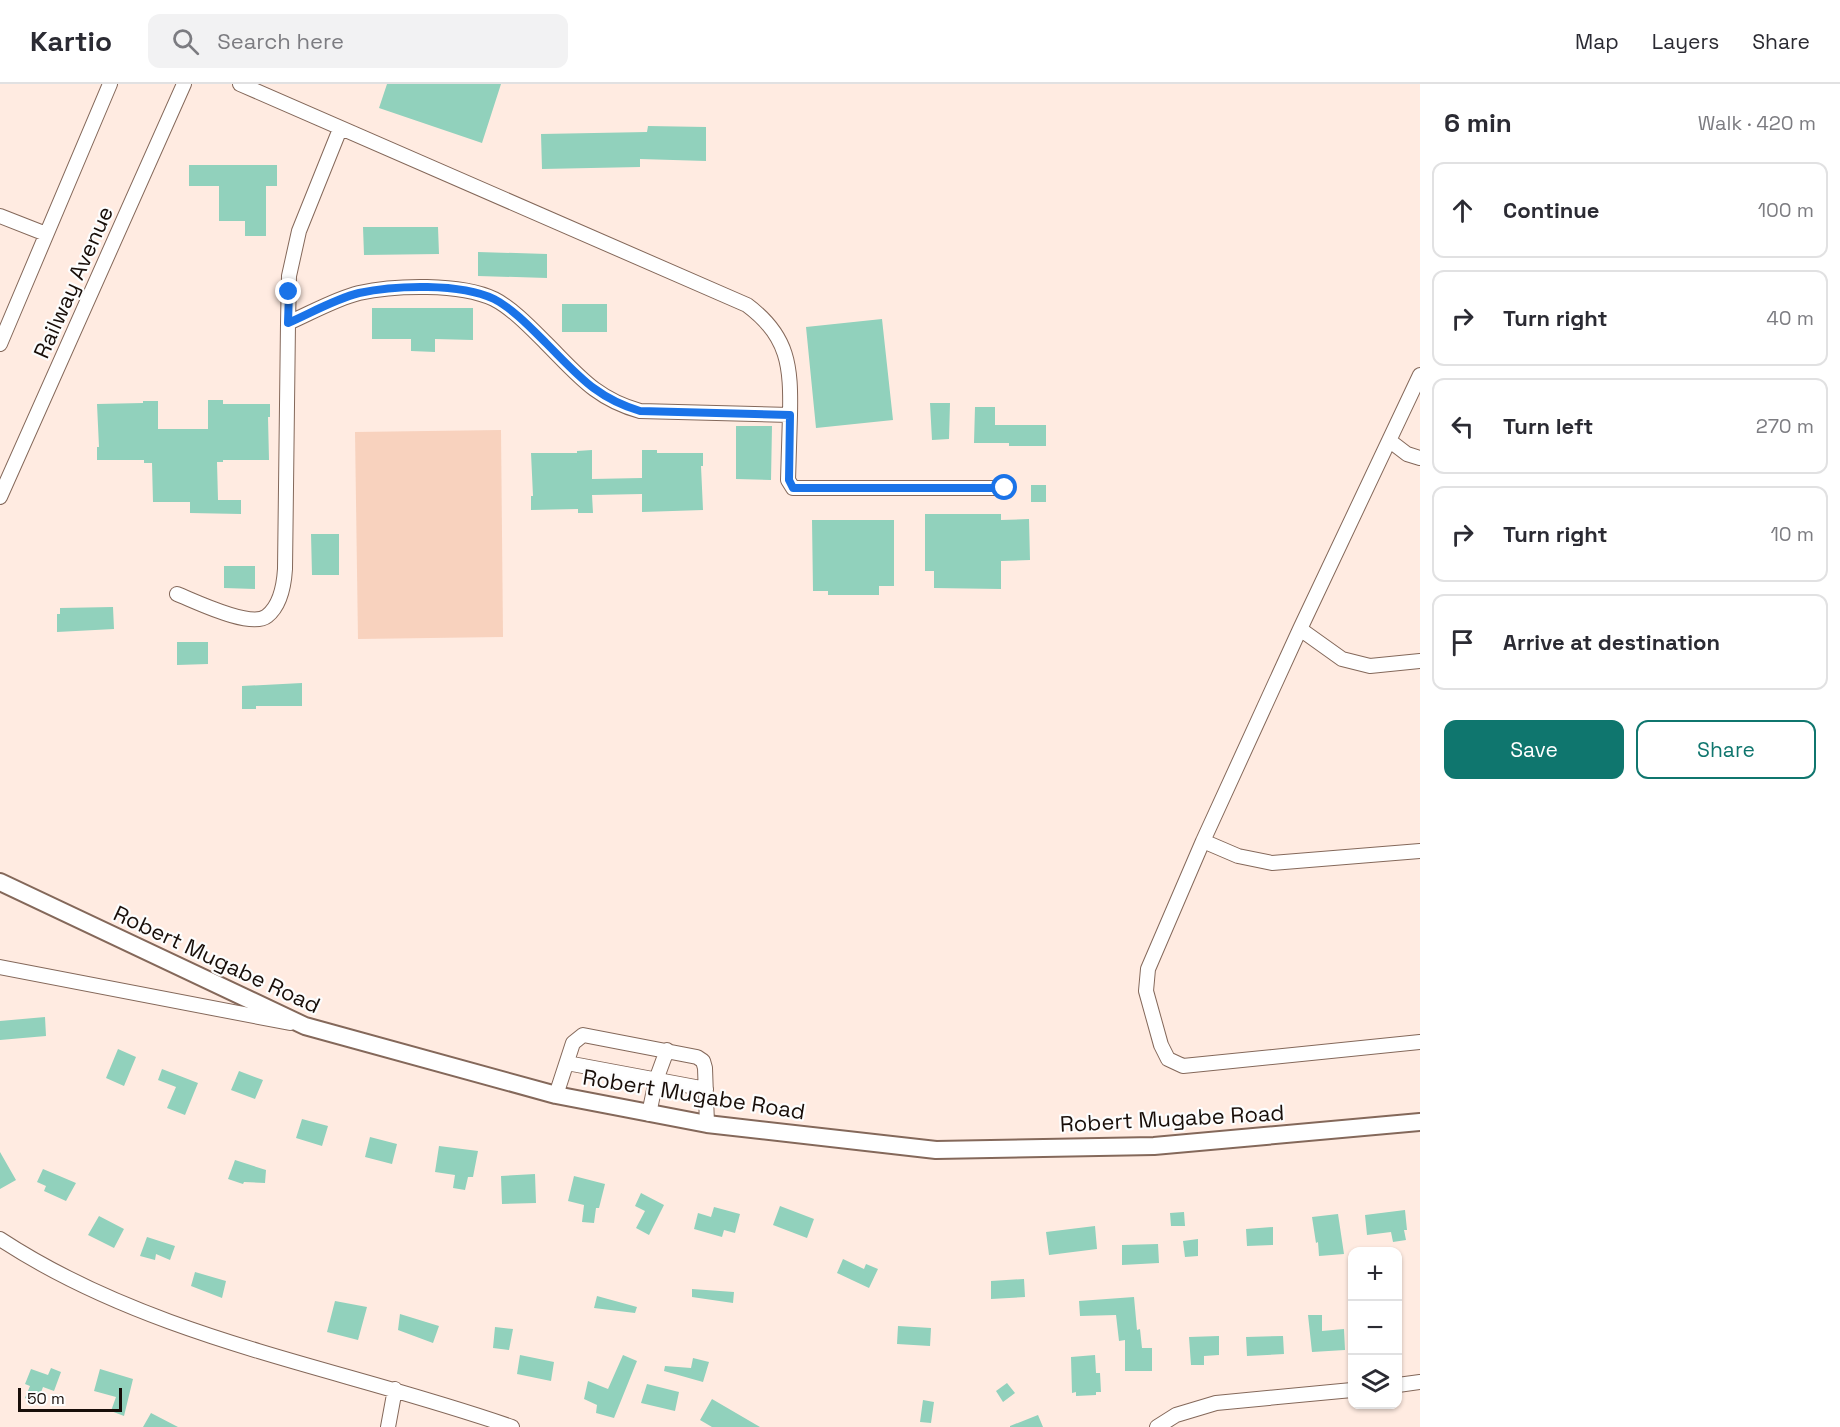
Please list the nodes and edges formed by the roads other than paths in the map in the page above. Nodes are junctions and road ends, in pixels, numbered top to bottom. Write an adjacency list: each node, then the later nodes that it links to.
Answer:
1 (110, 84): 6 (street)
2 (184, 84): 13 (street, Railway Avenue)
3 (240, 84): 4 (street)
4 (340, 129): 7 (street); 10 (street)
5 (0, 216): 6 (street)
6 (46, 234): 8 (street)
7 (288, 323): 10 (street); 16 (street)
8 (0, 344)
9 (1420, 375): 11 (street)
10 (790, 415): 14 (street)
11 (1390, 441): 12 (street); 17 (street)
12 (1420, 458)
13 (6, 468): 15 (street, Railway Avenue)
14 (1005, 488)
15 (0, 497)
16 (177, 594)
17 (1300, 629): 18 (street); 19 (street)
18 (1420, 661)
19 (1203, 841): 20 (street); 24 (street)
20 (1420, 851)
21 (0, 882): 23 (main road, Robert Mugabe Road)
22 (0, 967): 23 (street)
23 (305, 1026): 29 (main road, Robert Mugabe Road)
24 (1420, 1042)
25 (668, 1050): 26 (street); 27 (street); 28 (street)
26 (567, 1064): 27 (street); 29 (street)
27 (656, 1080): 28 (street); 30 (street)
28 (706, 1089): 32 (street)
29 (556, 1095): 30 (main road, Robert Mugabe Road)
30 (649, 1113): 32 (main road, Robert Mugabe Road)
31 (1420, 1122): 32 (main road, Robert Mugabe Road)
32 (707, 1124)
33 (0, 1239): 36 (street)
34 (1420, 1382): 35 (street)
35 (1402, 1384)
36 (395, 1389): 38 (street); 39 (street)
37 (1348, 1390): 40 (street)
38 (388, 1427)
39 (512, 1427)
40 (1157, 1427)

